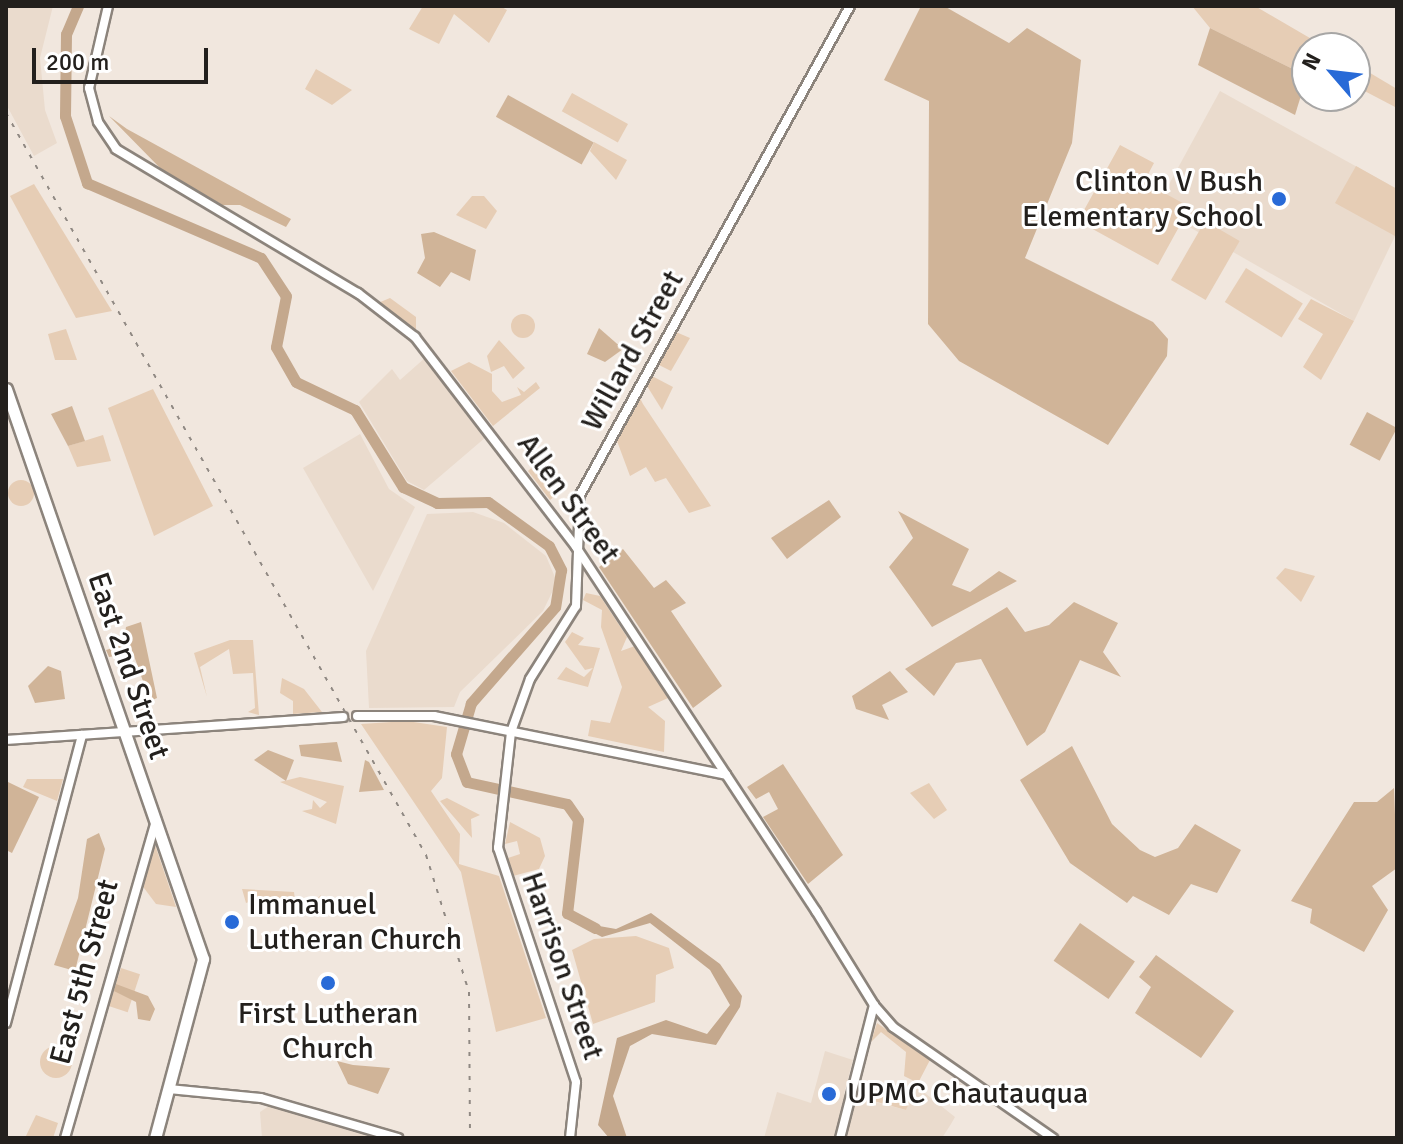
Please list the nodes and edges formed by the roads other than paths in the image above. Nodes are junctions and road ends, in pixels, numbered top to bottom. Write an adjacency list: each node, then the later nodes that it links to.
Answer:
1 (108, 6): 4 (street, Allen Street)
2 (850, 6): 4 (street, Willard Street)
3 (6, 389): 8 (main road, East 2nd Street)
4 (576, 547): 7 (street, Willard Street); 11 (street, Allen Street)
5 (357, 716): 7 (street)
6 (343, 717): 8 (street)
7 (511, 732): 12 (street); 22 (street, Harrison Street)
8 (127, 733): 9 (street); 15 (main road, East 2nd Street)
9 (82, 735): 10 (street); 17 (street)
10 (6, 740)
11 (717, 763): 12 (street); 13 (street); 14 (street, Allen Street)
12 (686, 766): 13 (street)
13 (708, 770): 14 (street)
14 (726, 775): 16 (street, Allen Street)
15 (156, 820): 18 (main road, East 2nd Street); 19 (street, East 5th Street)
16 (874, 1005): 23 (street); 24 (street, Allen Street)
17 (6, 1023)
18 (169, 1089): 20 (main road); 21 (street)
19 (65, 1138)
20 (155, 1138)
21 (398, 1138)
22 (570, 1138)
23 (840, 1138)
24 (1053, 1138)

